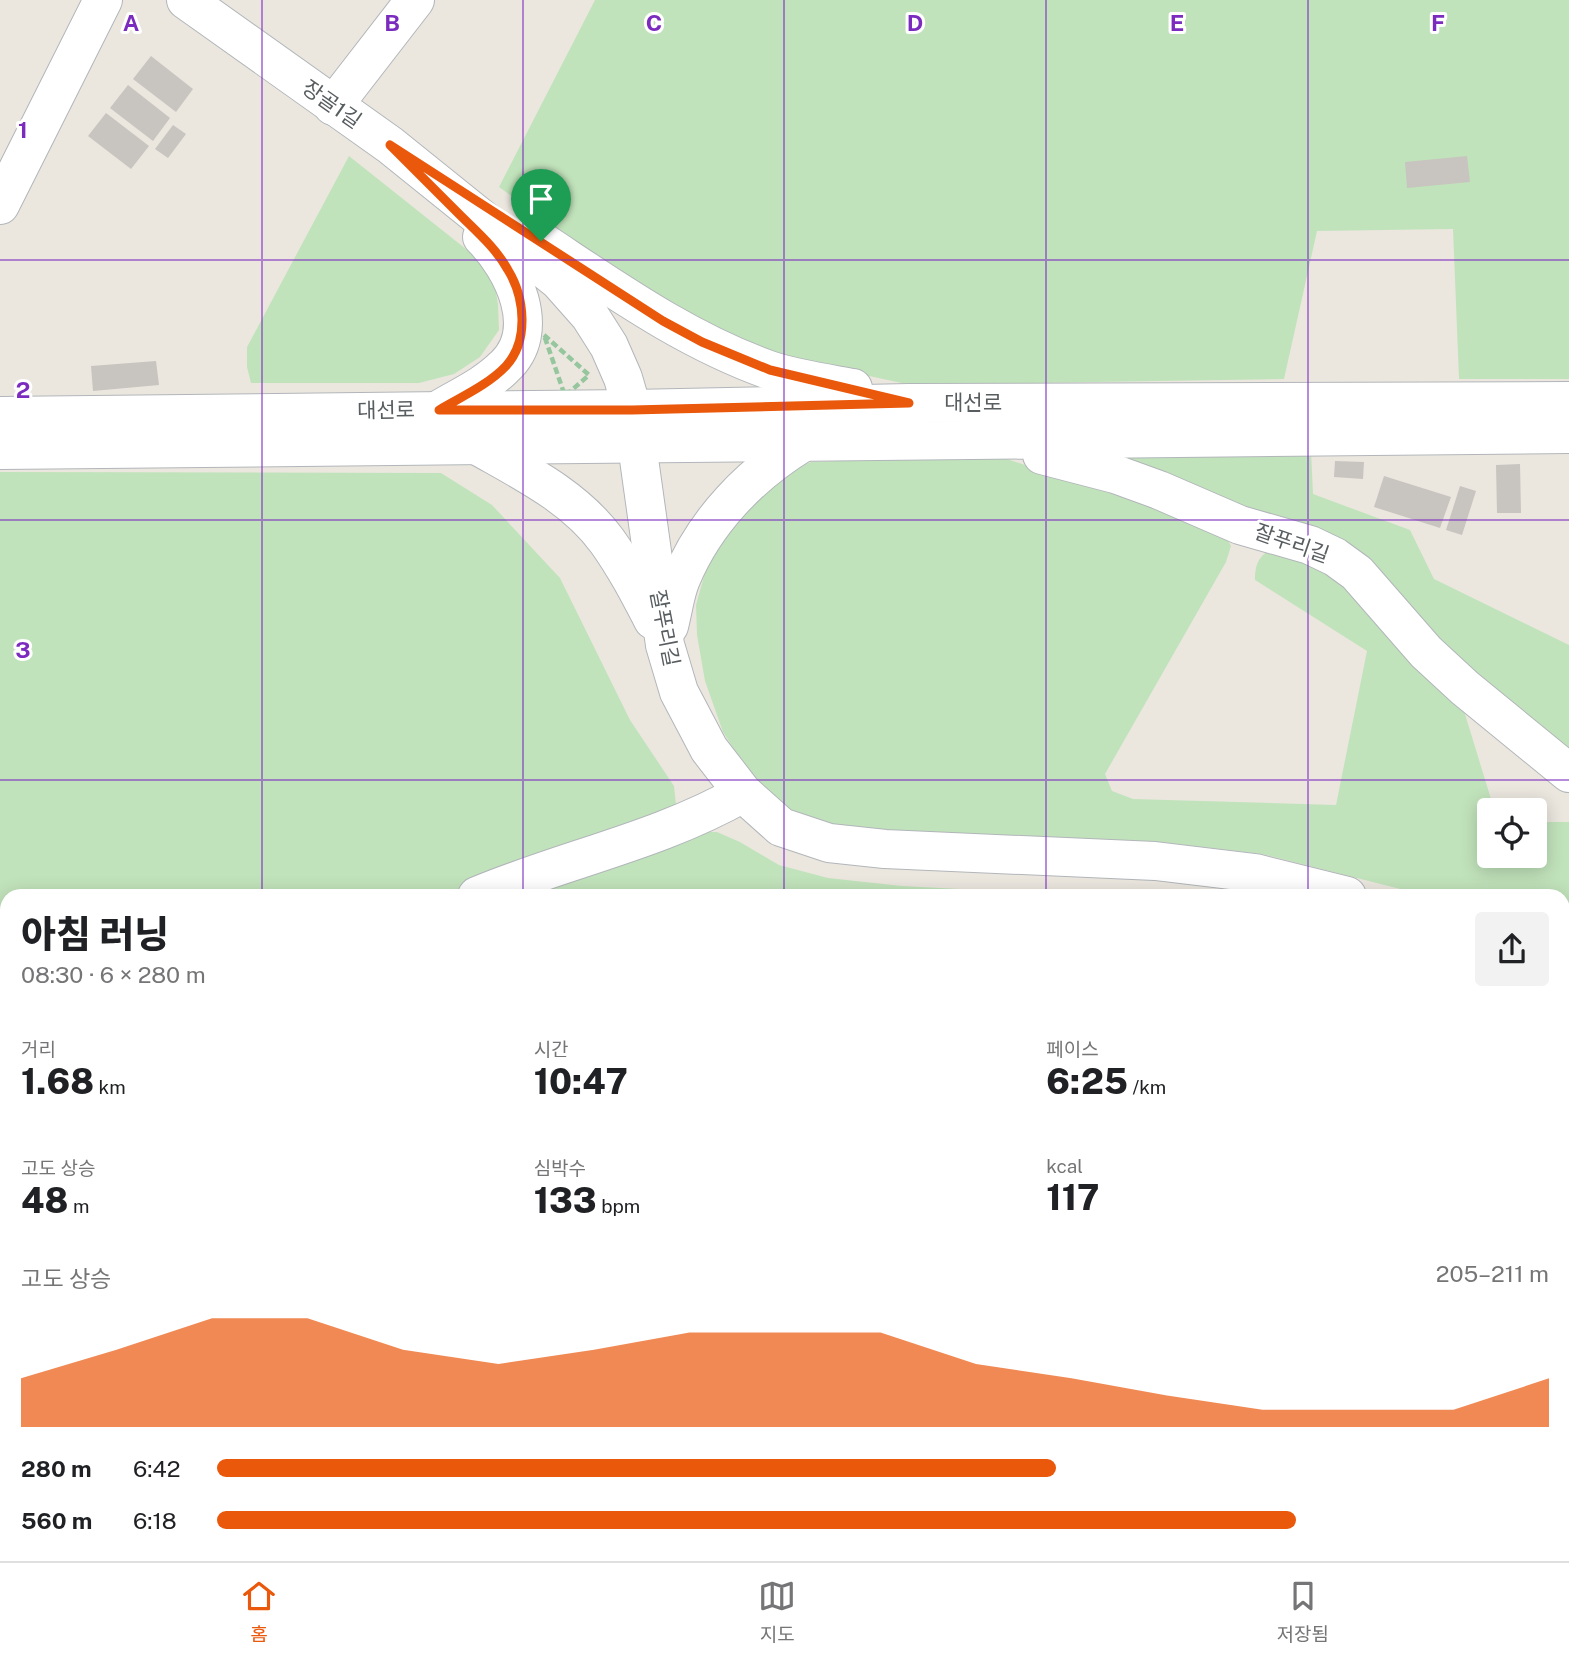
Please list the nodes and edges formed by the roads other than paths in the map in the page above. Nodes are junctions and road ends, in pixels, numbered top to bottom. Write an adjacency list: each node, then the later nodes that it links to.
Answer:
1 (103, 0): 6 (street)
2 (186, 0): 4 (street, 장골1길)
3 (415, 0): 4 (street)
4 (333, 106): 5 (street, 장골1길)
5 (390, 145): 9 (street); 10 (street); 12 (street, 장골1길)
6 (10, 159): 7 (street)
7 (0, 205)
8 (1569, 401): 9 (street, 대선로)
9 (909, 403): 12 (street, 대선로)
10 (439, 410): 11 (street, 대선로); 12 (street, 대선로)
11 (0, 416)
12 (635, 427): 15 (street, 대선로); 16 (street, 대선로); 18 (street, 잘푸리길)
13 (1569, 434): 14 (street, 대선로)
14 (986, 441): 15 (street, 대선로); 19 (street, 잘푸리길)
15 (802, 443): 18 (street)
16 (478, 446): 17 (street, 대선로); 18 (street)
17 (0, 450)
18 (665, 645): 20 (street, 잘푸리길)
19 (1569, 773)
20 (743, 793): 21 (street); 22 (street, 잘푸리길)
21 (493, 889)
22 (1319, 889)

